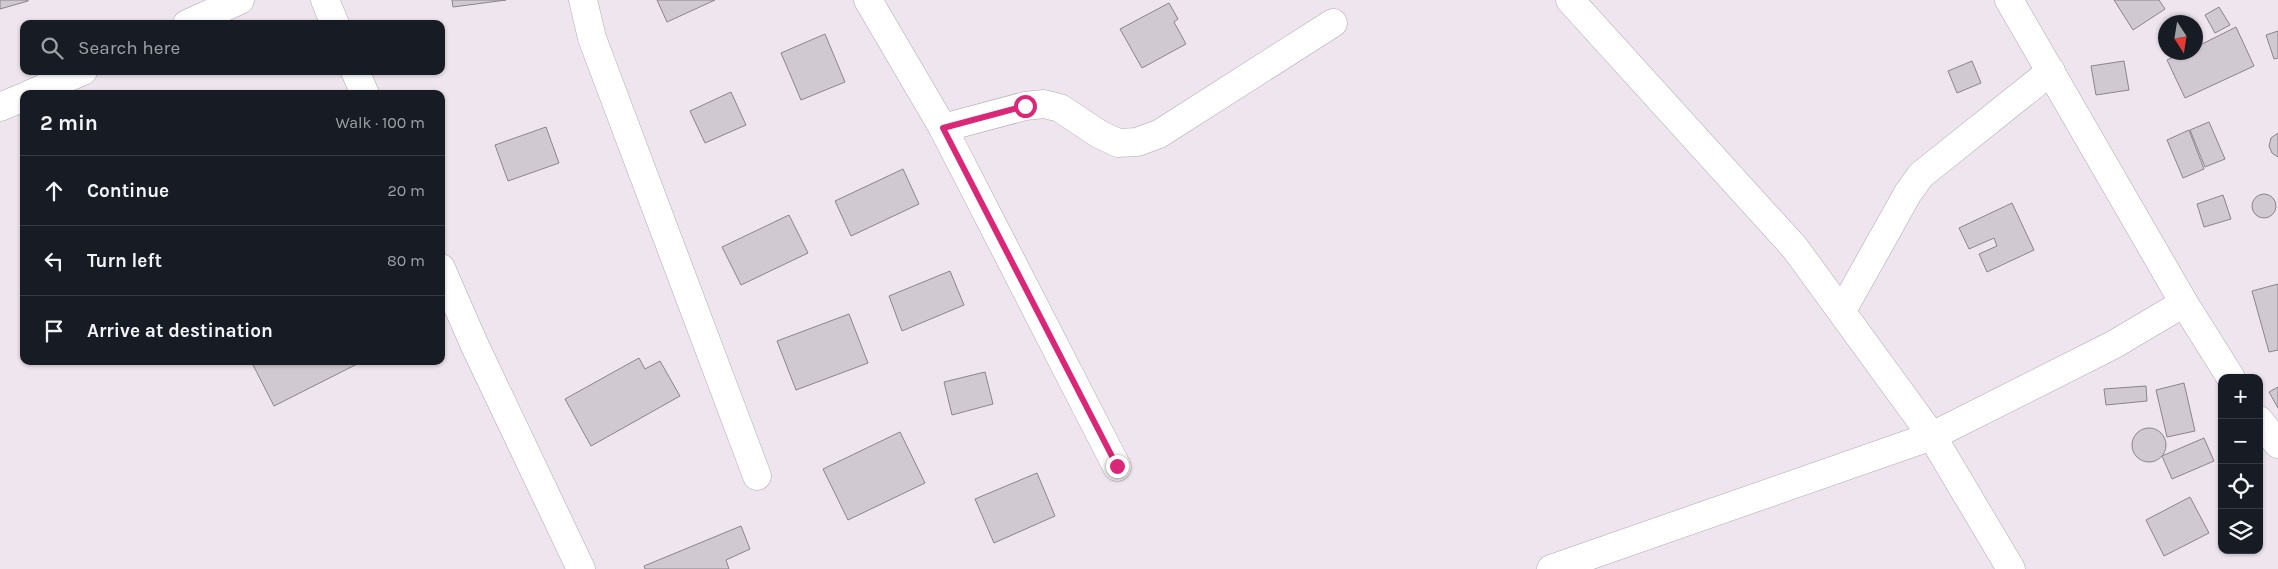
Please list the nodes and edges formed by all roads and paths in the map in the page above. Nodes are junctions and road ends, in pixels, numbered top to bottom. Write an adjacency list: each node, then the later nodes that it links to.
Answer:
1 (240, 0): 7 (street)
2 (325, 0): 8 (street)
3 (583, 0): 26 (street)
4 (868, 0): 17 (street)
5 (1570, 0): 20 (street)
6 (2009, 0): 10 (street)
7 (196, 20)
8 (333, 20)
9 (1333, 23): 17 (street)
10 (2051, 70): 19 (street); 20 (street)
11 (74, 75): 13 (street)
12 (358, 75): 14 (street)
13 (39, 90)
14 (363, 90)
15 (20, 99): 16 (street)
16 (0, 107)
17 (943, 128): 25 (street)
18 (445, 277): 27 (street)
19 (2184, 303): 21 (street); 23 (street)
20 (1842, 312): 23 (street)
21 (2228, 374)
22 (2263, 425): 24 (street)
23 (1932, 436): 28 (street); 29 (street)
24 (2278, 444)
25 (1117, 466)
26 (757, 476)
27 (581, 569)
28 (1551, 569)
29 (2011, 569)

